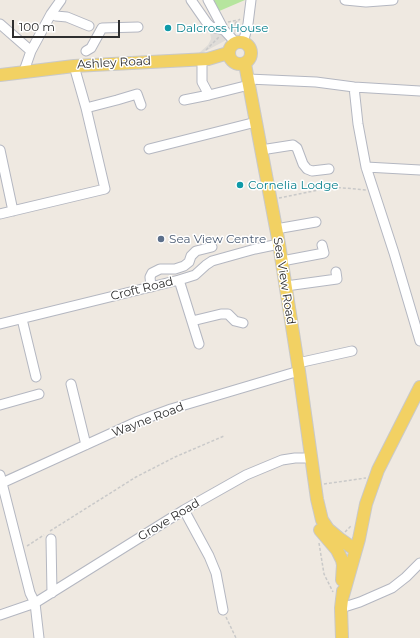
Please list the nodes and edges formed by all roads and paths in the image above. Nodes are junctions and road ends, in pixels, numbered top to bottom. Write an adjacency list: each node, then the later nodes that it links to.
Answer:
1 (61, 0): 8 (street)
2 (191, 0): 14 (street)
3 (208, 0): 14 (street)
4 (250, 0): 7 (street)
5 (345, 0): 6 (street)
6 (393, 0)
7 (250, 11): 9 (path); 15 (street)
8 (51, 14): 12 (street); 16 (street)
9 (239, 20): 14 (path); 14 (path)
10 (102, 22): 17 (street)
11 (0, 24): 16 (street)
12 (89, 26)
13 (138, 27): 17 (street)
14 (224, 28): 15 (street); 19 (path)
15 (240, 43): 18 (main road); 20 (main road)
16 (31, 51): 22 (street)
17 (86, 51): 21 (street)
18 (228, 53): 19 (main road, Ashley Road); 20 (main road)
19 (199, 59): 21 (main road, Ashley Road); 27 (street)
20 (245, 64): 24 (main road, Sea View Road)
21 (79, 65): 22 (main road, Ashley Road); 30 (street)
22 (24, 72): 23 (main road, Ashley Road)
23 (0, 75)
24 (248, 82): 25 (street); 27 (street); 31 (main road, Sea View Road)
25 (354, 87): 26 (street); 35 (street)
26 (420, 91)
27 (209, 95): 28 (street)
28 (184, 100)
29 (141, 105): 30 (street)
30 (86, 108): 40 (street)
31 (256, 122): 32 (street); 34 (main road, Sea View Road)
32 (149, 149)
33 (0, 150): 40 (street)
34 (261, 150): 36 (street); 43 (main road, Sea View Road)
35 (366, 167): 37 (street); 38 (street)
36 (329, 169)
37 (420, 170)
38 (374, 190): 39 (path); 56 (street)
39 (276, 198)
40 (13, 210): 41 (street)
41 (0, 214)
42 (316, 222): 43 (street)
43 (276, 229): 44 (main road, Sea View Road)
44 (279, 244): 47 (main road, Sea View Road); 49 (street, Croft Road)
45 (322, 245): 47 (street)
46 (212, 247): 51 (street)
47 (282, 261): 50 (main road, Sea View Road)
48 (336, 272): 50 (street)
49 (179, 280): 51 (street, Croft Road); 53 (street)
50 (286, 286): 59 (main road, Sea View Road)
51 (151, 287): 52 (street, Croft Road)
52 (22, 319): 55 (street, Croft Road); 60 (street)
53 (192, 322): 54 (street); 57 (street)
54 (243, 323)
55 (0, 324)
56 (420, 341)
57 (199, 344)
58 (352, 351): 59 (street, Wayne Road)
59 (298, 367): 66 (street, Wayne Road); 67 (main road, Sea View Road)
60 (36, 377)
61 (72, 384): 66 (street)
62 (419, 390): 68 (main road)
63 (39, 394): 64 (street)
64 (0, 404)
65 (224, 436): 76 (path)
66 (86, 445): 69 (street, Wayne Road)
67 (311, 458): 70 (main road, Sea View Road); 72 (street, Grove Road)
68 (376, 476): 70 (path); 71 (main road)
69 (1, 479): 76 (street)
70 (315, 485): 73 (main road, Sea View Road)
71 (366, 504): 75 (main road); 75 (main road)
72 (184, 510): 78 (street, Grove Road); 81 (street)
73 (323, 528): 75 (main road); 75 (main road, Sea View Road); 79 (path)
74 (51, 538): 78 (street)
75 (350, 547): 79 (main road); 79 (main road, Sea View Road)
76 (20, 551): 80 (street)
77 (420, 563): 79 (street)
78 (52, 593): 80 (street, Grove Road)
79 (339, 600): 85 (main road, Sea View Road)
80 (35, 603): 82 (street, Grove Road); 83 (street)
81 (223, 610): 84 (path)
82 (0, 615)
83 (39, 638)
84 (236, 638)
85 (342, 638)

